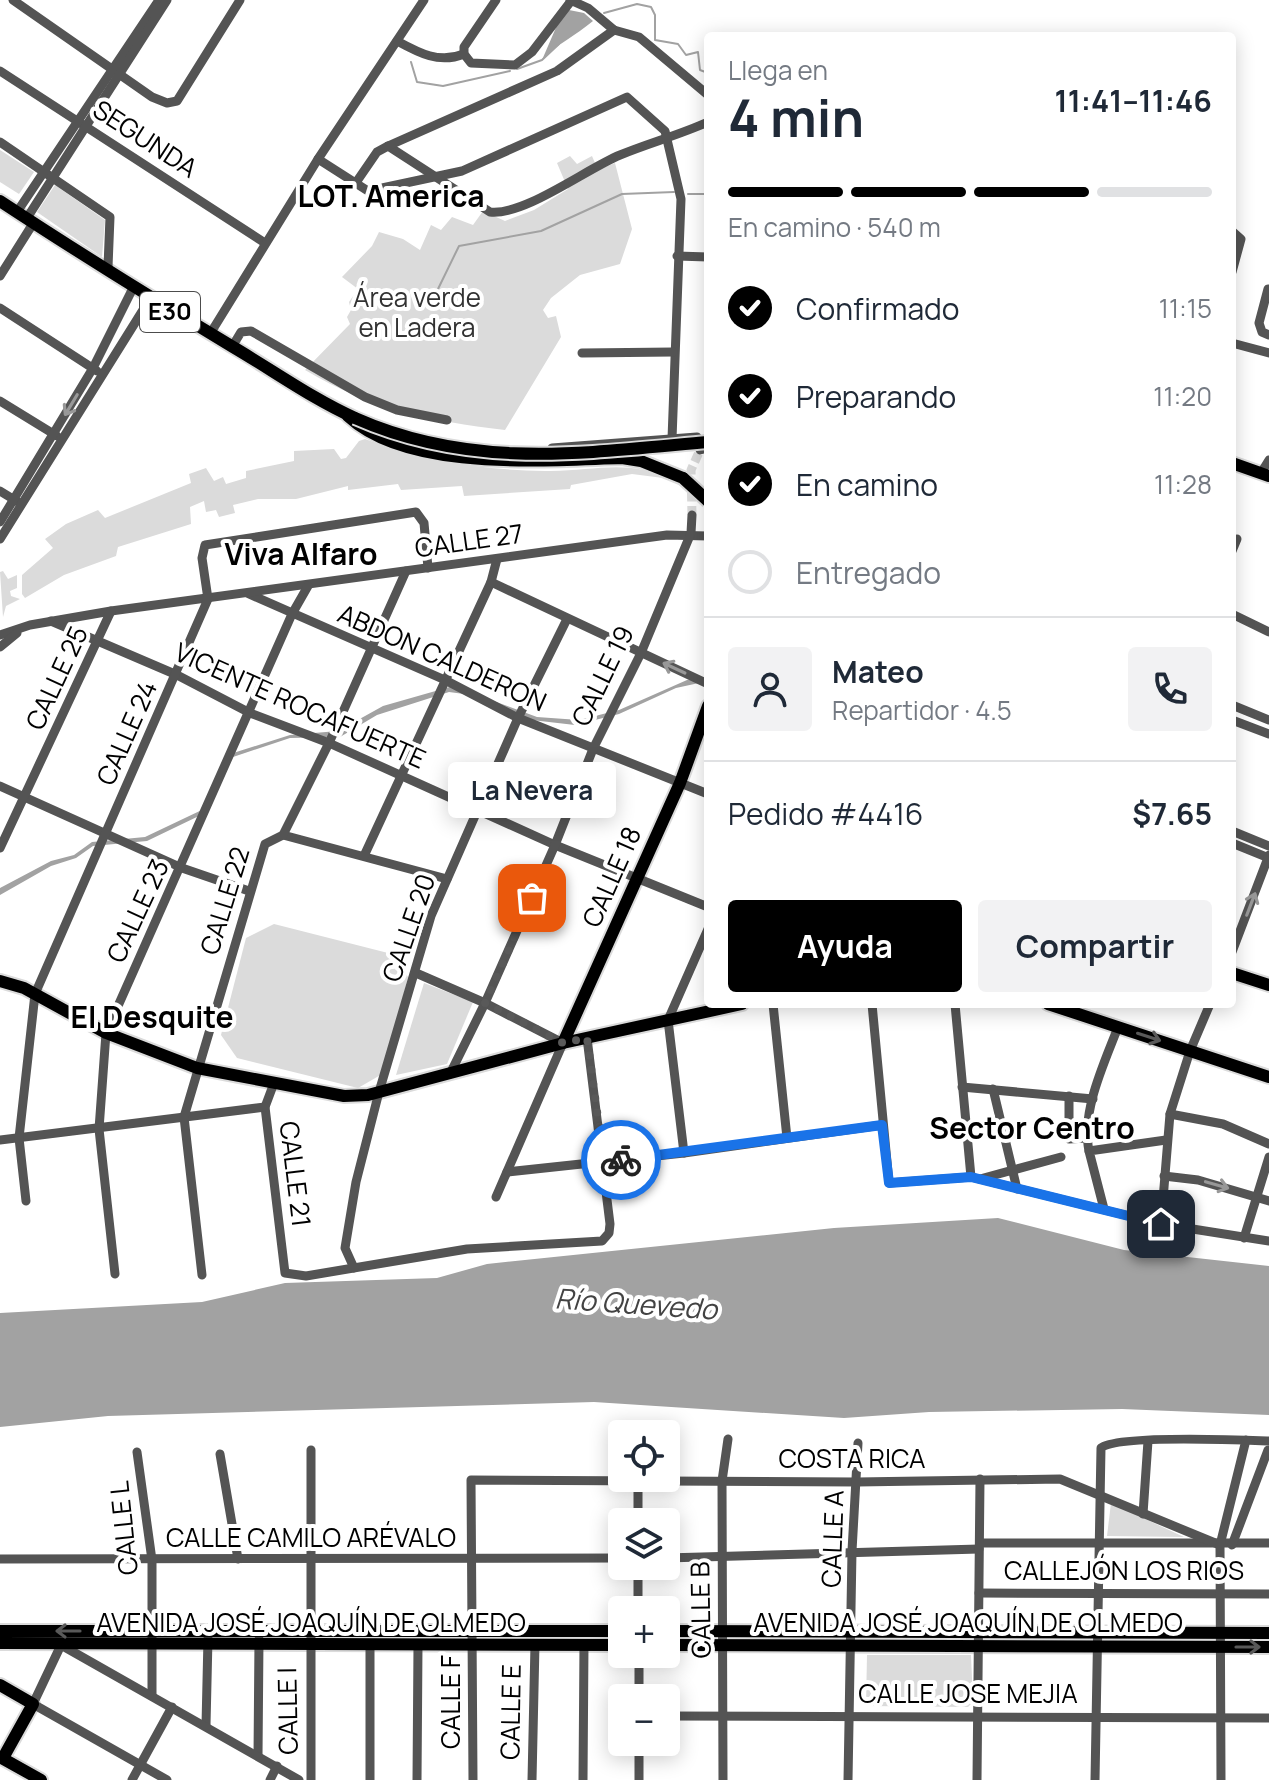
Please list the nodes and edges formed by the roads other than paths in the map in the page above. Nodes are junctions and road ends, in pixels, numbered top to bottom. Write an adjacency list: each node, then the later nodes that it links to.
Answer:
1 (13, 0): 12 (street)
2 (159, 0): 12 (street)
3 (167, 0): 12 (street)
4 (240, 0): 12 (street)
5 (424, 0): 9 (street)
6 (570, 0): 8 (street); 10 (street)
7 (492, 1): 10 (street)
8 (614, 30): 13 (street); 18 (street)
9 (397, 41): 10 (street); 19 (street)
10 (464, 54)
11 (0, 71): 14 (street, SEGUNDA)
12 (117, 72): 14 (street)
13 (704, 92)
14 (82, 124): 20 (street); 26 (street, SEGUNDA)
15 (704, 124): 16 (street)
16 (668, 139): 21 (street); 21 (street); 27 (street)
17 (0, 142): 20 (street)
18 (388, 146): 21 (street); 22 (street)
19 (318, 159): 22 (street); 26 (street)
20 (49, 174): 24 (street); 30 (street)
21 (441, 178): 22 (street)
22 (355, 184)
23 (0, 201): 24 (main road, E30)
24 (26, 217): 30 (main road, E30); 31 (street)
25 (1236, 235): 29 (street)
26 (265, 243): 38 (street)
27 (677, 256): 28 (street); 42 (street)
28 (704, 257)
29 (1236, 257)
30 (108, 267): 32 (main road, E30)
31 (0, 276)
32 (134, 286): 34 (main road, E30); 45 (street)
33 (1268, 289): 39 (street)
34 (148, 297): 36 (main road, E30); 37 (street)
35 (0, 308): 45 (street)
36 (166, 309): 37 (main road); 38 (main road, E30)
37 (143, 310): 46 (street)
38 (210, 334): 41 (main road, E30)
39 (1269, 335)
40 (1236, 344): 44 (street)
41 (232, 347): 48 (main road, E30); 49 (street)
42 (673, 352): 43 (street); 51 (street)
43 (582, 353)
44 (1269, 353)
45 (93, 368): 46 (street); 50 (street, one-way to 50)
46 (104, 375): 52 (street)
47 (0, 401): 50 (street)
48 (350, 416): 51 (street, E30); 55 (main road, bridge); 59 (main road, E30)
49 (447, 420)
50 (53, 433): 52 (street); 62 (street)
51 (672, 439): 53 (street)
52 (63, 440): 63 (street)
53 (704, 444)
54 (704, 444): 55 (main road, bridge)
55 (640, 448): 59 (main road, E30)
56 (1269, 460): 58 (street)
57 (1236, 464): 58 (main road)
58 (1266, 472)
59 (683, 478): 61 (main road, E30, bridge)
60 (0, 491): 62 (street)
61 (704, 497)
62 (13, 499): 63 (street); 65 (street)
63 (23, 505): 68 (street)
64 (692, 515): 66 (street, CALLE 19)
65 (0, 522)
66 (691, 533): 67 (street, CALLE 27); 69 (street, CALLE 27); 87 (street, CALLE 19)
67 (704, 535)
68 (0, 539)
69 (497, 559): 70 (street, CALLE 27); 72 (street)
70 (428, 568): 71 (street, CALLE 27); 75 (street, CALLE 24)
71 (406, 571): 73 (street, CALLE 27); 86 (street, CALLE 22)
72 (491, 582): 79 (street); 89 (street)
73 (308, 586): 74 (street, CALLE 27); 77 (street, CALLE 23)
74 (249, 594): 75 (street, CALLE 27); 77 (street, ABDON CALDERON)
75 (208, 599): 76 (street, CALLE 27); 88 (street, CALLE 24)
76 (111, 611): 80 (street, CALLE 27); 84 (street, CALLE 25)
77 (292, 614): 86 (street, ABDON CALDERON); 92 (street, CALLE 23)
78 (1236, 616): 82 (street)
79 (567, 619): 87 (street); 94 (street, CALLE 20)
80 (51, 621): 81 (street, CALLE 27); 84 (street, VICENTE ROCAFUERTE)
81 (30, 625): 83 (street, CALLE 27); 85 (street)
82 (1269, 632)
83 (0, 635)
84 (100, 640): 88 (street, VICENTE ROCAFUERTE); 104 (street, CALLE 25)
85 (0, 647)
86 (371, 650): 89 (street, ABDON CALDERON); 98 (street, CALLE 22)
87 (641, 653): 90 (street, one-way to 87); 99 (street, CALLE 19)
88 (177, 675): 92 (street, VICENTE ROCAFUERTE); 107 (street, CALLE 24)
89 (445, 680): 94 (street, ABDON CALDERON); 100 (street)
90 (704, 682)
91 (1236, 707): 95 (street)
92 (250, 713): 98 (street, VICENTE ROCAFUERTE); 115 (street, CALLE 23)
93 (704, 717): 101 (main road, CALLE 18)
94 (518, 718): 99 (street, ABDON CALDERON); 105 (street, CALLE 20)
95 (1269, 720)
96 (1236, 722): 97 (street)
97 (1269, 734)
98 (329, 743): 100 (street, VICENTE ROCAFUERTE); 108 (street, CALLE 22)
99 (593, 749): 101 (street, ABDON CALDERON); 109 (street, CALLE 19)
100 (402, 775): 105 (street, VICENTE ROCAFUERTE); 113 (street)
101 (680, 783): 103 (street, ABDON CALDERON); 116 (main road, CALLE 18)
102 (0, 786): 104 (street)
103 (704, 792)
104 (26, 798): 107 (street); 112 (street, CALLE 25)
105 (478, 809): 109 (street, VICENTE ROCAFUERTE); 117 (street, CALLE 20)
106 (1236, 833): 111 (street)
107 (106, 834): 115 (street); 126 (street, CALLE 24)
108 (283, 835): 113 (street); 118 (street, CALLE 22)
109 (555, 845): 116 (street, VICENTE ROCAFUERTE); 127 (street, CALLE 19)
110 (1236, 845): 114 (street)
111 (1269, 846)
112 (0, 848)
113 (364, 856): 117 (street)
114 (1269, 857): 121 (street, one-way to 114)
115 (182, 868): 118 (street); 136 (street, CALLE 23)
116 (635, 878): 119 (street, VICENTE ROCAFUERTE); 138 (main road, CALLE 18)
117 (447, 879): 122 (street, CALLE 20)
118 (249, 891): 140 (street, CALLE 22)
119 (704, 905)
120 (704, 938): 134 (street)
121 (1236, 942)
122 (416, 973): 127 (street); 146 (street, CALLE 20)
123 (1236, 974): 125 (main road)
124 (0, 981): 126 (main road)
125 (1269, 985)
126 (35, 994): 136 (main road); 154 (street, CALLE 24)
127 (485, 1003): 138 (street); 141 (street, CALLE 19)
128 (724, 1008): 134 (main road)
129 (773, 1008): 155 (street)
130 (872, 1008): 152 (street)
131 (955, 1008): 144 (street)
132 (1070, 1008): 135 (main road)
133 (1208, 1008): 139 (street)
134 (668, 1020): 137 (main road); 161 (street)
135 (1118, 1027): 139 (main road, one-way to 139); 148 (street)
136 (106, 1033): 140 (main road); 153 (street, CALLE 23)
137 (587, 1038): 138 (main road); 164 (street)
138 (563, 1043): 141 (main road); 166 (street, CALLE 18)
139 (1190, 1051): 142 (main road); 150 (street)
140 (197, 1068): 143 (main road); 151 (street, CALLE 22)
141 (450, 1074): 146 (main road)
142 (1269, 1077)
143 (274, 1083): 146 (main road); 149 (street, CALLE 21)
144 (962, 1087): 145 (street); 168 (street)
145 (993, 1089): 147 (street); 165 (street)
146 (379, 1092): 178 (street, CALLE 20)
147 (1069, 1096): 148 (street); 156 (street)
148 (1093, 1099): 156 (street)
149 (265, 1107): 151 (street); 178 (street, CALLE 21)
150 (1170, 1114): 158 (street); 159 (street)
151 (184, 1117): 153 (street); 180 (street, CALLE 22)
152 (882, 1125): 155 (street); 168 (street)
153 (99, 1129): 154 (street); 179 (street, CALLE 23)
154 (19, 1138): 157 (street); 172 (street, CALLE 24)
155 (787, 1138): 161 (street)
156 (1087, 1138): 160 (street)
157 (0, 1140)
158 (1166, 1140): 160 (street); 167 (street)
159 (1269, 1144)
160 (1089, 1151): 174 (street)
161 (684, 1153): 164 (street)
162 (1061, 1157): 165 (street)
163 (1269, 1157): 171 (street)
164 (604, 1162): 166 (street); 178 (street)
165 (1012, 1169): 168 (street); 169 (street)
166 (507, 1172): 170 (street, CALLE 18)
167 (1164, 1176): 171 (street, one-way to 171); 175 (street)
168 (974, 1178): 169 (street)
169 (1017, 1189): 174 (street)
170 (496, 1197)
171 (1256, 1197): 173 (street); 176 (street)
172 (26, 1201)
173 (1269, 1201)
174 (1104, 1209): 175 (street)
175 (1161, 1224): 176 (street)
176 (1244, 1238): 177 (street)
177 (1269, 1241)
178 (354, 1268)
179 (115, 1274)
180 (202, 1275)
181 (728, 1439): 194 (street, CALLE B)
182 (1246, 1440): 183 (street); 184 (street); 200 (street)
183 (1148, 1441): 196 (street); 197 (street)
184 (1269, 1441)
185 (858, 1443): 195 (street, CALLE A)
186 (311, 1450): 209 (street, CALLE I)
187 (1268, 1450): 201 (street)
188 (137, 1452): 210 (street, CALLE L)
189 (220, 1454): 208 (street)
190 (980, 1479): 195 (street, COSTA RICA); 196 (street, COSTA RICA); 202 (street)
191 (471, 1480): 192 (street, COSTA RICA); 211 (street, CALLE F)
192 (608, 1480)
193 (680, 1480): 194 (street, COSTA RICA)
194 (722, 1481): 195 (street, COSTA RICA); 204 (street, CALLE B)
195 (857, 1482): 203 (street, CALLE A)
196 (1100, 1494): 197 (street, COSTA RICA); 198 (street)
197 (1143, 1514): 200 (street, COSTA RICA)
198 (1098, 1543): 200 (street); 202 (street); 213 (street)
199 (1269, 1543): 201 (street)
200 (1220, 1545): 201 (street); 214 (street)
201 (1232, 1545)
202 (979, 1546): 203 (street); 212 (street)
203 (852, 1551): 204 (street); 227 (street, CALLE A)
204 (722, 1556): 206 (street); 221 (street, CALLE B)
205 (608, 1558): 211 (street, CALLE CAMILO ARÉVALO)
206 (680, 1558)
207 (0, 1559): 210 (street, CALLE CAMILO ARÉVALO)
208 (238, 1559): 209 (street, CALLE CAMILO ARÉVALO); 210 (street, CALLE CAMILO ARÉVALO)
209 (314, 1559): 211 (street, CALLE CAMILO ARÉVALO); 225 (street, CALLE I)
210 (152, 1560): 224 (street, CALLE L)
211 (472, 1560): 218 (street, CALLE F)
212 (979, 1593): 213 (street, CALLEJÓN LOS RIOS); 222 (street)
213 (1097, 1593): 214 (street, CALLEJÓN LOS RIOS); 228 (street)
214 (1220, 1594): 215 (street, CALLEJÓN LOS RIOS); 229 (street)
215 (1269, 1594)
216 (0, 1631): 224 (main road, AVENIDA JOSÉ JOAQUÍN DE OLMEDO, one-way to 216)
217 (259, 1631): 225 (main road, AVENIDA JOSÉ JOAQUÍN DE OLMEDO); 226 (main road, AVENIDA JOSÉ JOAQUÍN DE OLMEDO); 234 (street)
218 (473, 1631): 219 (main road, AVENIDA JOSÉ JOAQUÍN DE OLMEDO); 225 (main road, AVENIDA JOSÉ JOAQUÍN DE OLMEDO); 240 (street, CALLE F)
219 (608, 1631)
220 (680, 1631): 221 (main road, AVENIDA JOSÉ JOAQUÍN DE OLMEDO)
221 (723, 1631): 227 (main road, AVENIDA JOSÉ JOAQUÍN DE OLMEDO); 239 (street, CALLE B)
222 (979, 1632): 227 (main road, AVENIDA JOSÉ JOAQUÍN DE OLMEDO); 228 (main road, AVENIDA JOSÉ JOAQUÍN DE OLMEDO); 241 (street)
223 (1269, 1633): 229 (main road, AVENIDA JOSÉ JOAQUÍN DE OLMEDO)
224 (152, 1637): 226 (main road, AVENIDA JOSÉ JOAQUÍN DE OLMEDO); 233 (main road, AVENIDA JOSÉ JOAQUÍN DE OLMEDO); 244 (street, CALLE L)
225 (309, 1637): 234 (main road, AVENIDA JOSÉ JOAQUÍN DE OLMEDO); 235 (main road, AVENIDA JOSÉ JOAQUÍN DE OLMEDO); 266 (street, CALLE I)
226 (208, 1638): 234 (main road, AVENIDA JOSÉ JOAQUÍN DE OLMEDO); 254 (street)
227 (852, 1638): 239 (main road, AVENIDA JOSÉ JOAQUÍN DE OLMEDO); 241 (main road, AVENIDA JOSÉ JOAQUÍN DE OLMEDO); 248 (street, CALLE A)
228 (1097, 1638): 229 (main road, AVENIDA JOSÉ JOAQUÍN DE OLMEDO); 241 (main road, AVENIDA JOSÉ JOAQUÍN DE OLMEDO); 251 (street)
229 (1221, 1640): 242 (main road, AVENIDA JOSÉ JOAQUÍN DE OLMEDO, one-way to 242); 252 (street)
230 (0, 1643): 233 (main road, AVENIDA JOSÉ JOAQUÍN DE OLMEDO)
231 (535, 1644): 232 (main road, AVENIDA JOSÉ JOAQUÍN DE OLMEDO); 240 (main road, AVENIDA JOSÉ JOAQUÍN DE OLMEDO); 270 (street, CALLE E)
232 (584, 1644): 237 (main road, AVENIDA JOSÉ JOAQUÍN DE OLMEDO); 271 (street)
233 (61, 1645): 244 (street); 245 (street)
234 (258, 1645): 255 (street)
235 (370, 1645): 236 (main road, AVENIDA JOSÉ JOAQUÍN DE OLMEDO); 267 (street)
236 (418, 1645): 240 (main road, AVENIDA JOSÉ JOAQUÍN DE OLMEDO); 268 (street)
237 (608, 1645)
238 (680, 1645): 239 (main road, AVENIDA JOSÉ JOAQUÍN DE OLMEDO)
239 (723, 1645): 247 (street, CALLE B)
240 (473, 1646): 269 (street, CALLE F)
241 (978, 1647): 249 (street)
242 (1269, 1647)
243 (0, 1685): 245 (main road)
244 (152, 1696): 246 (street)
245 (33, 1704): 257 (main road); 258 (street)
246 (172, 1707): 254 (street); 258 (street)
247 (725, 1715): 248 (street, CALLE JOSE MEJIA); 250 (street, CALLE JOSE MEJIA); 273 (street, CALLE B)
248 (850, 1715): 249 (street, CALLE JOSE MEJIA); 274 (street, CALLE A)
249 (978, 1715): 251 (street, CALLE JOSE MEJIA); 275 (street)
250 (680, 1716)
251 (1096, 1716): 252 (street, CALLE JOSE MEJIA); 276 (street)
252 (1221, 1717): 253 (street, CALLE JOSE MEJIA); 277 (street)
253 (1269, 1718)
254 (206, 1725): 255 (street)
255 (258, 1756): 259 (street)
256 (639, 1756): 272 (street)
257 (2, 1758): 260 (main road)
258 (141, 1765): 262 (street); 263 (street)
259 (277, 1766): 264 (street); 265 (street)
260 (26, 1776): 261 (main road)
261 (41, 1780)
262 (132, 1780)
263 (167, 1780)
264 (270, 1780)
265 (299, 1780)
266 (311, 1780)
267 (370, 1780)
268 (417, 1780)
269 (473, 1780)
270 (532, 1780)
271 (583, 1780)
272 (639, 1780)
273 (723, 1780)
274 (848, 1780)
275 (977, 1780)
276 (1095, 1780)
277 (1221, 1780)

